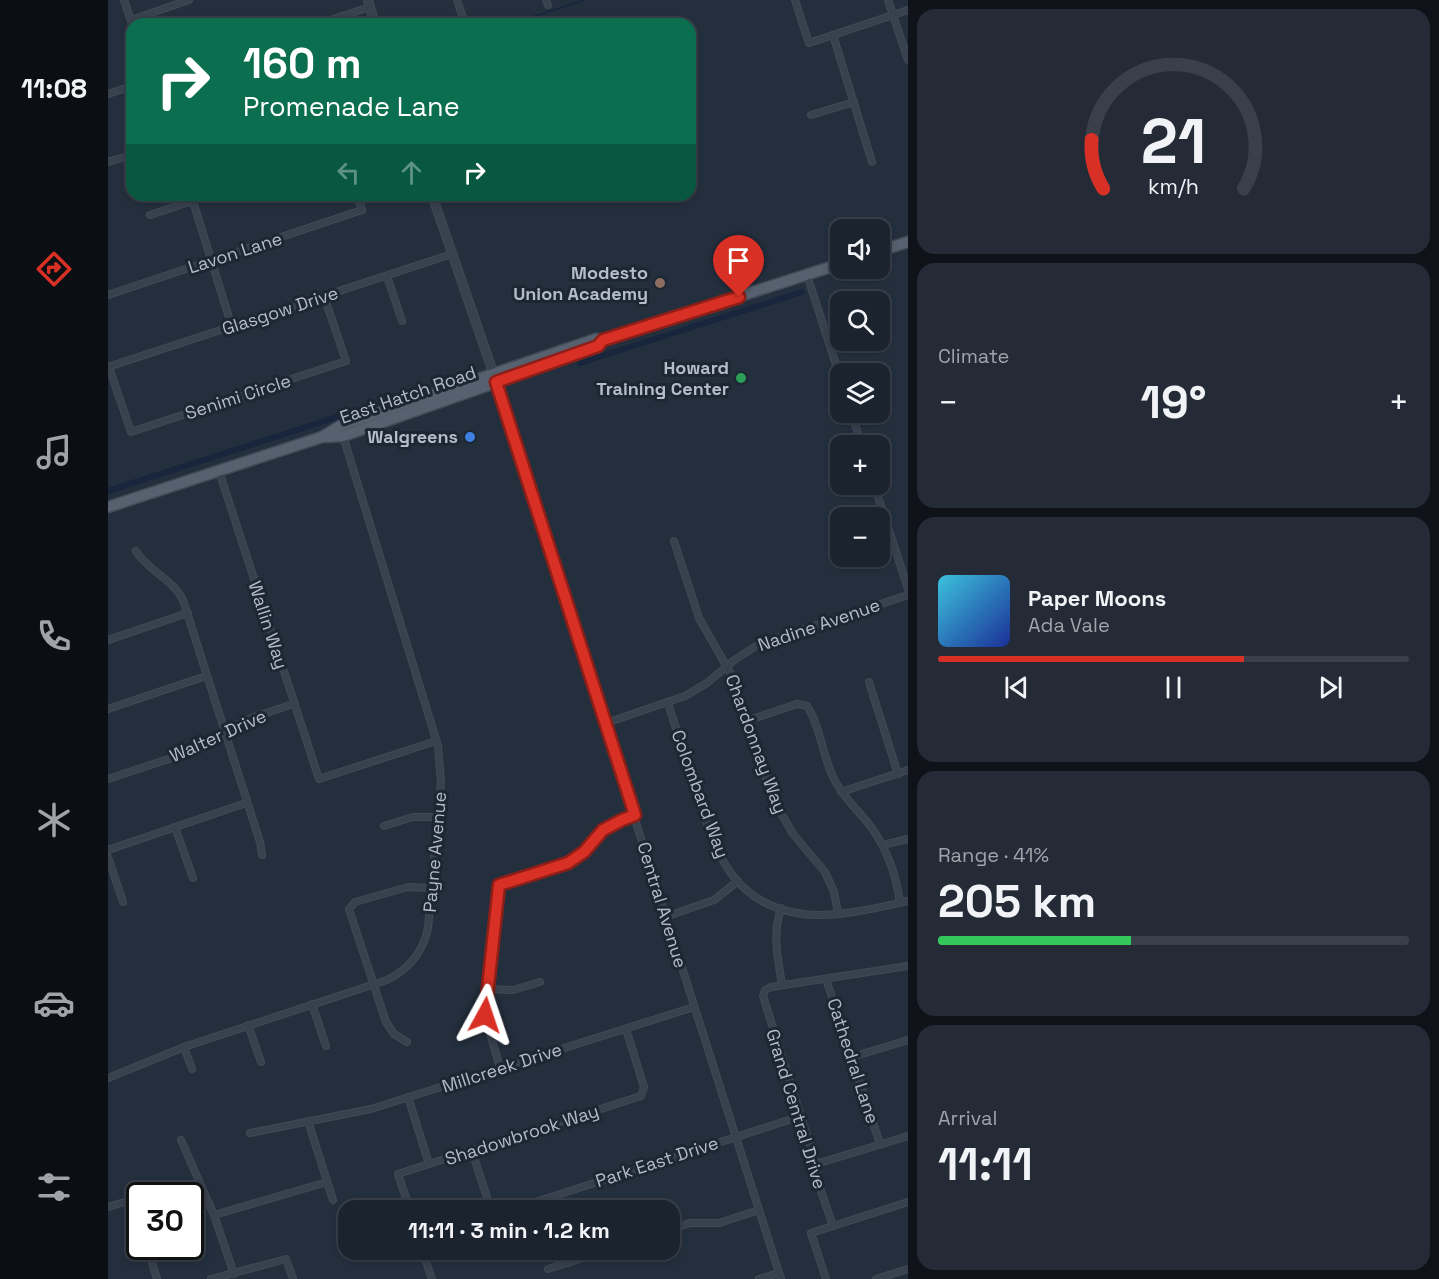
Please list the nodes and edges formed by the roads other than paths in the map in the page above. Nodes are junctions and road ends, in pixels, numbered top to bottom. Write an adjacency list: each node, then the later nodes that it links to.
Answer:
1 (124, 0): 9 (street)
2 (189, 0): 10 (street)
3 (457, 0): 13 (street)
4 (795, 0): 14 (street)
5 (888, 0): 8 (street)
6 (369, 3): 11 (street); 12 (street)
7 (908, 10): 8 (street)
8 (893, 15): 14 (street); 15 (street)
9 (131, 18)
10 (142, 18)
11 (333, 18)
12 (373, 18)
13 (463, 18)
14 (833, 35): 18 (street)
15 (908, 60)
16 (126, 88): 17 (street)
17 (108, 94)
18 (854, 102): 19 (street); 22 (street)
19 (811, 115)
20 (126, 156): 21 (street)
21 (108, 162)
22 (872, 162)
23 (185, 201): 27 (street)
24 (193, 201): 31 (street)
25 (359, 201): 31 (street, Lavon Lane)
26 (434, 201): 30 (street, Central Avenue)
27 (150, 215)
28 (908, 242): 29 (main road)
29 (890, 248)
30 (452, 254): 34 (street, Glasgow Drive); 41 (street, Central Avenue)
31 (213, 261): 35 (street, Lavon Lane); 38 (street)
32 (830, 267): 33 (main road, East Hatch Road)
33 (807, 275): 39 (street); 41 (main road, East Hatch Road)
34 (387, 276): 36 (street, Glasgow Drive); 37 (street)
35 (108, 295)
36 (324, 296): 38 (street, Glasgow Drive); 40 (street, Senimi Circle)
37 (402, 321)
38 (232, 327): 40 (street, Glasgow Drive)
39 (835, 363)
40 (109, 367)
41 (495, 378): 42 (main road, East Hatch Road); 59 (street, Central Avenue)
42 (342, 431): 43 (main road, East Hatch Road); 61 (street, Payne Avenue)
43 (219, 471): 45 (main road, East Hatch Road); 56 (street, Wallin Way)
44 (878, 495): 48 (street)
45 (108, 507)
46 (674, 541): 52 (street, Chardonnay Way)
47 (136, 551): 50 (street)
48 (908, 589)
49 (908, 595): 52 (street, Nadine Avenue)
50 (188, 613): 51 (street); 53 (street)
51 (108, 640)
52 (728, 666): 55 (street, Nadine Avenue); 58 (street, Chardonnay Way)
53 (206, 676): 57 (street); 60 (street)
54 (869, 682): 63 (street)
55 (668, 703): 59 (street, Nadine Avenue); 77 (street, Colombard Way)
56 (293, 704): 60 (street, Walter Drive); 61 (street, Wallin Way)
57 (108, 709)
58 (746, 721): 65 (street); 83 (street, Chardonnay Way)
59 (606, 723): 67 (street, Central Avenue)
60 (226, 732): 64 (street, Walter Drive); 66 (street)
61 (436, 741): 68 (street, Payne Avenue)
62 (908, 770): 63 (street)
63 (898, 774): 65 (street)
64 (108, 779)
65 (841, 792): 72 (street)
66 (246, 802): 70 (street); 74 (street)
67 (635, 815): 84 (street, Central Avenue); 90 (street)
68 (438, 817): 69 (street); 78 (street, Payne Avenue)
69 (384, 826)
70 (175, 828): 73 (street); 76 (street)
71 (908, 839): 72 (street)
72 (883, 845): 81 (street)
73 (108, 850)
74 (262, 855)
75 (108, 857): 80 (street)
76 (193, 878)
77 (738, 882): 82 (street, Colombard Way); 84 (street)
78 (431, 888): 88 (street, Payne Avenue); 88 (street)
79 (908, 901): 81 (street, Colombard Way)
80 (123, 902)
81 (900, 903): 83 (street, Colombard Way)
82 (781, 908): 83 (street, Colombard Way); 89 (street)
83 (838, 913)
84 (665, 917): 92 (street, Central Avenue)
85 (908, 966): 86 (street)
86 (826, 979): 89 (street); 99 (street, Cathedral Lane)
87 (540, 982): 90 (street)
88 (375, 984): 91 (street, Payne Avenue); 96 (street)
89 (782, 986): 105 (street, Grand Central Drive)
90 (487, 989): 101 (street)
91 (312, 1004): 93 (street, Payne Avenue); 97 (street)
92 (694, 1007): 94 (street, Millcreek Drive); 109 (street, Central Avenue)
93 (248, 1025): 98 (street, Payne Avenue); 100 (street)
94 (626, 1029): 101 (street, Millcreek Drive); 112 (street, Shadowbrook Way)
95 (908, 1040): 99 (street)
96 (407, 1042)
97 (326, 1046)
98 (184, 1047): 102 (street); 103 (street, Payne Avenue)
99 (852, 1057): 111 (street, Cathedral Lane)
100 (261, 1062)
101 (500, 1068): 104 (street, Millcreek Drive)
102 (192, 1069)
103 (108, 1078)
104 (408, 1097): 106 (street, Millcreek Drive); 113 (street)
105 (801, 1116): 109 (street, Park East Drive); 114 (street, Grand Central Drive)
106 (308, 1122): 107 (street, Millcreek Drive); 115 (street)
107 (250, 1133)
108 (908, 1136): 111 (street)
109 (735, 1137): 119 (street, Park East Drive); 123 (street, Central Avenue)
110 (181, 1140): 124 (street)
111 (880, 1144): 114 (street)
112 (472, 1151): 113 (street, Shadowbrook Way); 118 (street)
113 (429, 1164): 117 (street, Shadowbrook Way)
114 (816, 1164): 126 (street, Grand Central Drive)
115 (327, 1182): 116 (street); 124 (street)
116 (333, 1200)
117 (407, 1200)
118 (488, 1200)
119 (542, 1200)
120 (126, 1202): 122 (street)
121 (908, 1202): 126 (street)
122 (108, 1207)
123 (759, 1210): 125 (street); 133 (street, Central Avenue)
124 (214, 1215): 132 (street)
125 (680, 1226)
126 (833, 1226): 140 (street)
127 (151, 1260): 135 (street)
128 (425, 1260): 138 (street)
129 (576, 1260): 130 (street)
130 (548, 1269)
131 (908, 1269): 134 (street)
132 (234, 1274): 136 (street); 137 (street)
133 (780, 1276): 139 (street)
134 (893, 1276): 141 (street)
135 (157, 1279)
136 (211, 1279)
137 (293, 1279)
138 (432, 1279)
139 (759, 1279)
140 (826, 1279)
141 (876, 1279)

